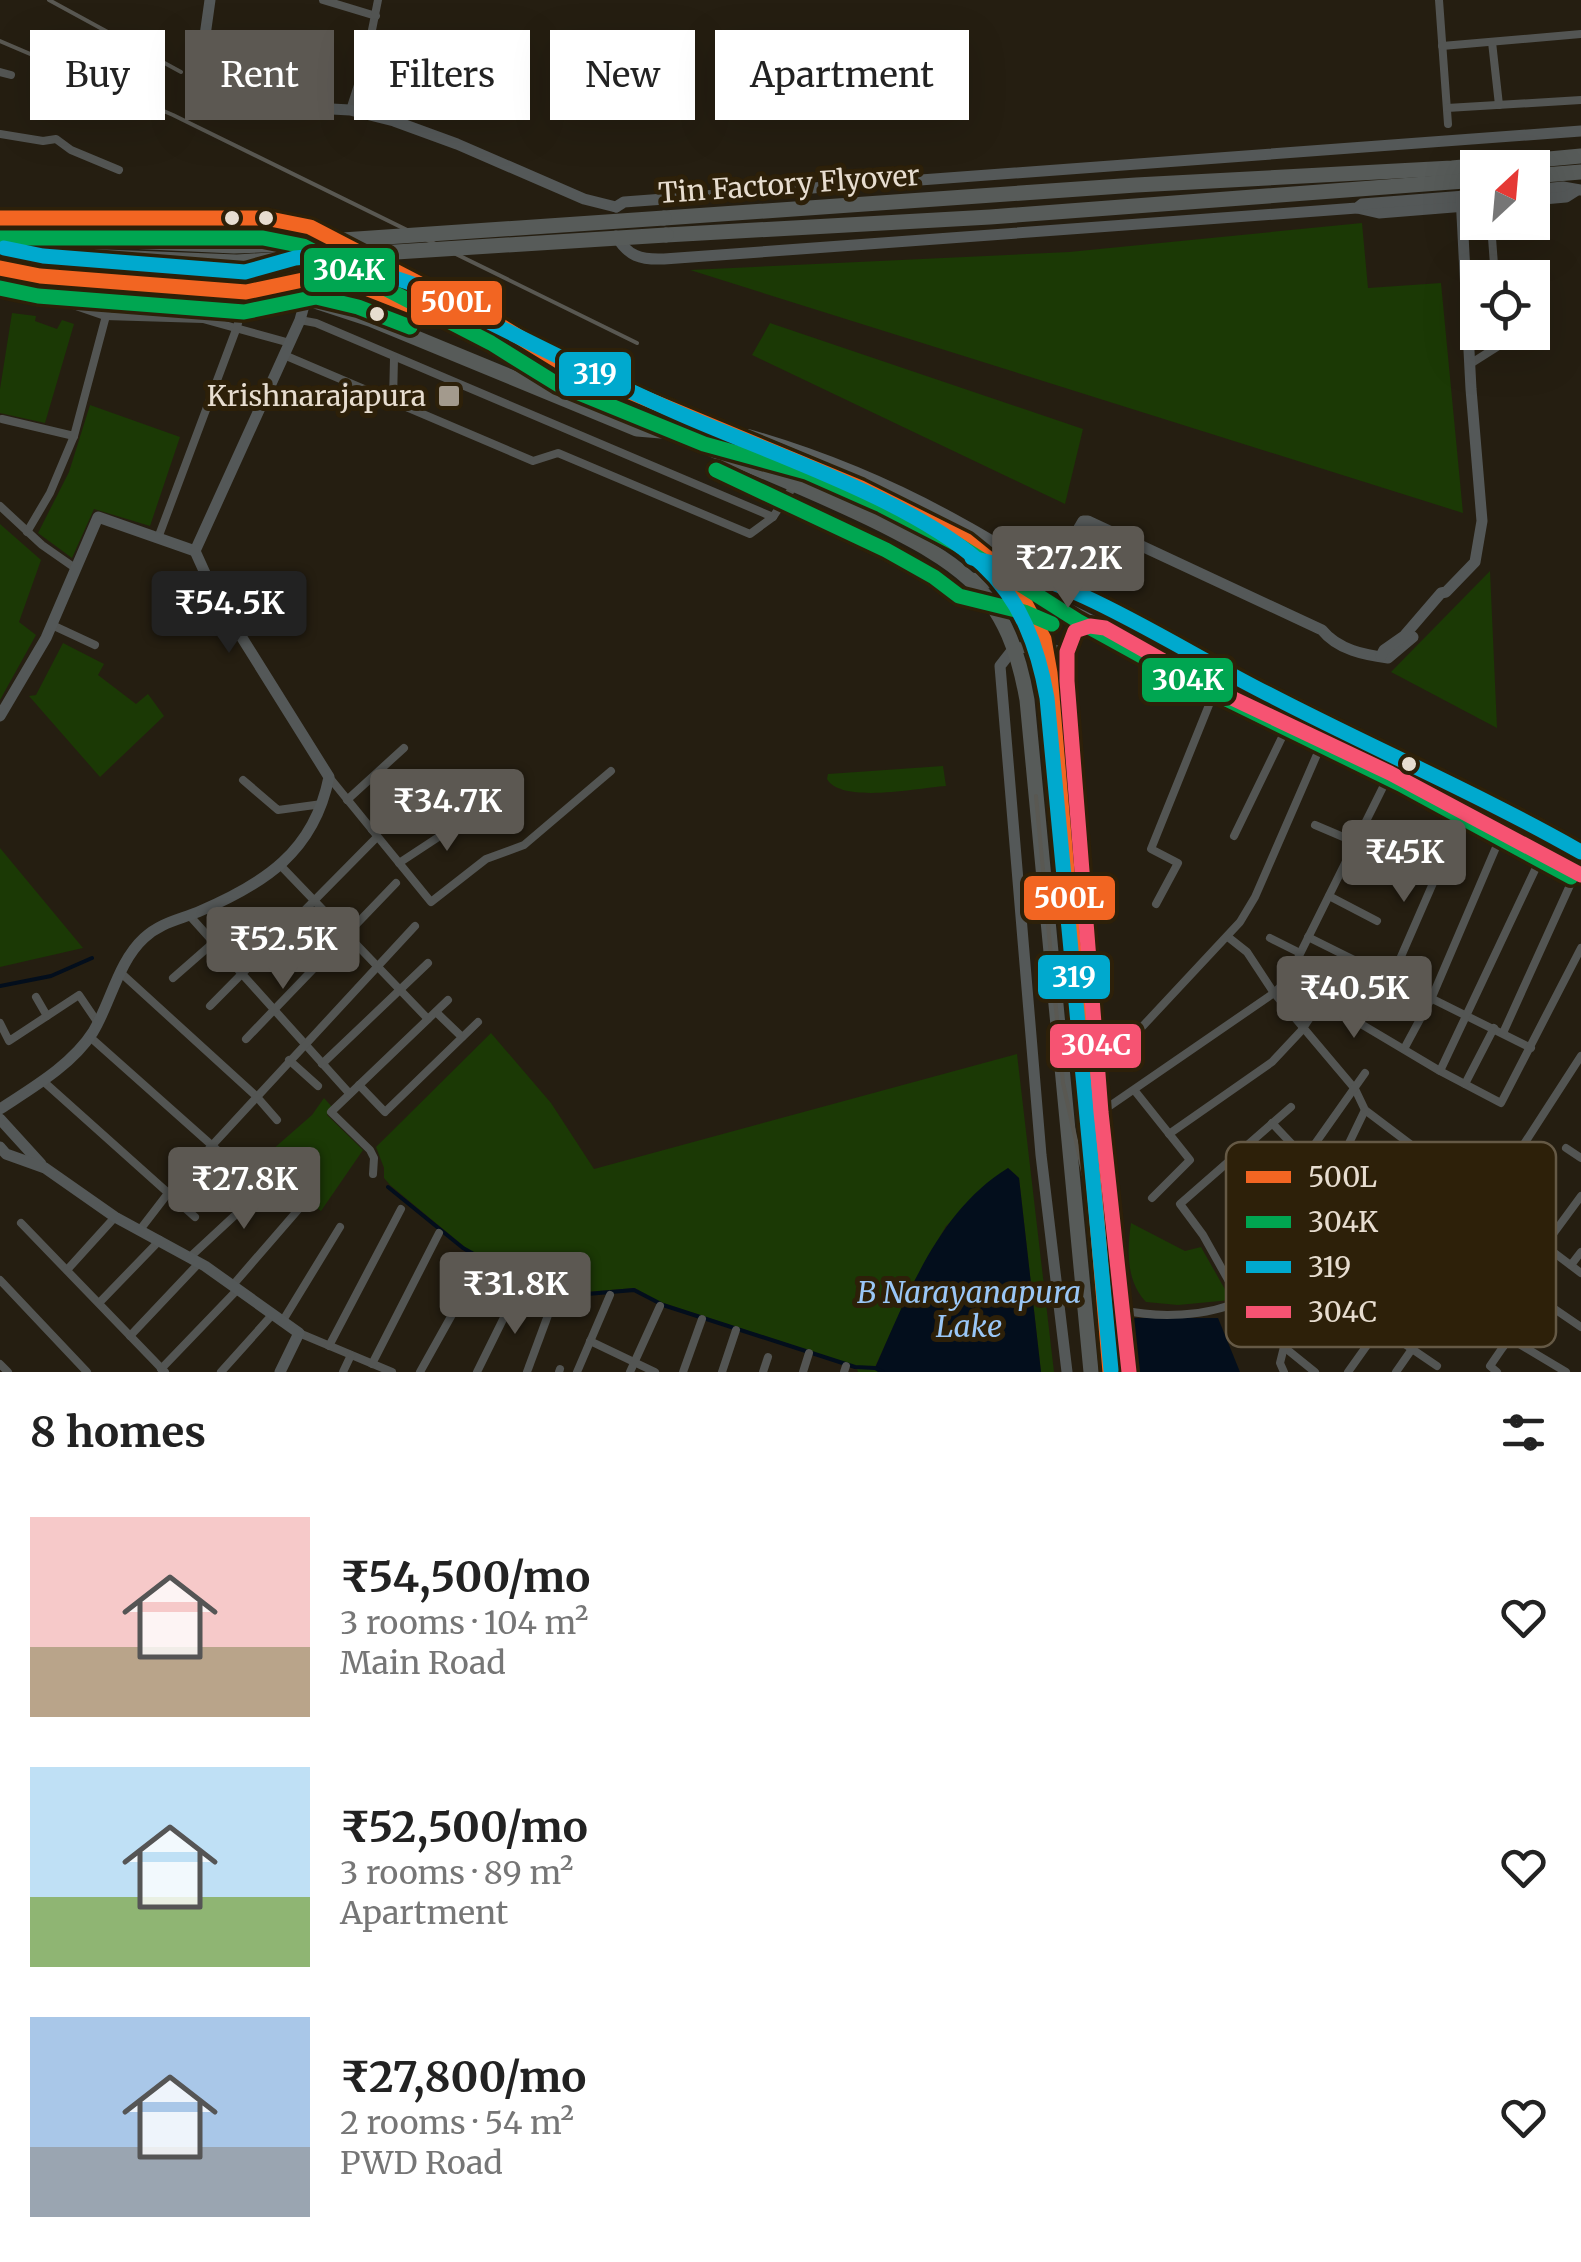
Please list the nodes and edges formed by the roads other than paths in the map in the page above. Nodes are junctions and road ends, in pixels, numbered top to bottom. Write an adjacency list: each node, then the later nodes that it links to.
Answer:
1 (210, 0): 16 (street)
2 (323, 0): 5 (street)
3 (378, 0): 5 (street)
4 (1439, 0): 9 (street)
5 (376, 16): 6 (street)
6 (373, 30)
7 (1581, 34): 8 (street)
8 (1492, 42): 9 (street); 14 (street)
9 (1442, 46): 15 (street)
10 (0, 72): 11 (street)
11 (10, 75)
12 (354, 98): 16 (street)
13 (1581, 100): 14 (street)
14 (1499, 105): 15 (street)
15 (1446, 108): 17 (street)
16 (350, 110): 29 (street)
17 (1448, 124)
18 (1581, 132): 29 (street)
19 (0, 134): 21 (street)
20 (1581, 156): 32 (highway, Tin Factory Flyover)
21 (120, 170)
22 (1581, 172): 23 (highway)
23 (1550, 175)
24 (1460, 181): 32 (highway, Tin Factory Flyover)
25 (1550, 188): 26 (street)
26 (1579, 190): 27 (street)
27 (1550, 199)
28 (1460, 206): 29 (street)
29 (616, 208)
30 (0, 218): 31 (highway)
31 (310, 227): 37 (street); 52 (highway)
32 (665, 227): 34 (highway, Tin Factory Flyover, bridge)
33 (0, 235): 34 (highway, Tin Factory Flyover)
34 (285, 252): 35 (highway, Tin Factory Flyover)
35 (0, 253)
36 (6, 276): 38 (highway); 42 (street)
37 (308, 276): 39 (highway); 41 (street); 53 (highway)
38 (114, 282): 40 (highway); 42 (street)
39 (265, 290): 40 (highway); 41 (highway)
40 (246, 292): 44 (street)
41 (306, 298): 43 (street); 53 (highway)
42 (105, 316): 44 (street); 54 (street)
43 (300, 320): 45 (street); 48 (street)
44 (237, 328): 45 (street); 59 (street)
45 (287, 349): 50 (street); 60 (street)
46 (1471, 350): 49 (street)
47 (1492, 350): 49 (street)
48 (394, 358): 50 (street); 57 (street)
49 (1470, 364): 67 (street)
50 (393, 402): 57 (street)
51 (2, 419): 54 (street)
52 (712, 425): 64 (main road); 247 (highway, bridge)
53 (670, 432): 55 (highway)
54 (74, 436): 58 (street)
55 (795, 484): 57 (street); 63 (highway)
56 (0, 506): 58 (street)
57 (772, 517)
58 (28, 532): 62 (street)
59 (158, 538): 60 (street); 62 (street)
60 (195, 551): 78 (street)
61 (1061, 561): 64 (street)
62 (76, 568): 65 (street)
63 (968, 578): 66 (main road); 69 (highway)
64 (1052, 579): 90 (main road)
65 (52, 625): 68 (street); 72 (street)
66 (1105, 628): 70 (street); 71 (main road)
67 (1328, 637): 67 (street)
68 (95, 645)
69 (1014, 648): 70 (street); 245 (street); 246 (highway)
70 (1067, 652): 137 (street)
71 (1216, 690): 73 (main road); 97 (street)
72 (0, 716)
73 (1288, 725): 74 (main road); 88 (street)
74 (1322, 743): 77 (main road); 102 (street)
75 (404, 748): 81 (street)
76 (611, 770): 91 (street)
77 (1390, 773): 83 (main road); 89 (street)
78 (328, 777): 81 (street); 82 (street)
79 (243, 780): 82 (street)
80 (431, 780): 87 (street)
81 (347, 800): 87 (street)
82 (322, 804): 92 (street)
83 (1464, 812): 86 (main road); 114 (street)
84 (474, 813): 91 (street)
85 (1314, 824): 89 (street)
86 (1503, 831): 90 (main road); 118 (street)
87 (374, 833): 91 (street); 96 (street)
88 (1234, 836)
89 (1355, 842): 95 (street)
90 (1546, 847): 93 (main road); 125 (street)
91 (399, 863)
92 (281, 866): 96 (street); 98 (street)
93 (1579, 869): 132 (street)
94 (396, 882): 101 (street)
95 (1328, 896): 99 (street); 103 (street)
96 (314, 900): 101 (street); 111 (street)
97 (1156, 904)
98 (189, 915): 105 (street); 110 (street)
99 (1376, 921)
100 (414, 926): 109 (street)
101 (346, 933): 109 (street); 122 (street)
102 (1228, 937): 116 (street); 137 (street)
103 (1308, 937): 107 (street); 114 (street)
104 (1270, 938): 107 (street)
105 (214, 943): 111 (street); 112 (street)
106 (1581, 948): 138 (street)
107 (1300, 953): 113 (street)
108 (428, 963): 115 (street)
109 (377, 966): 115 (street); 136 (street)
110 (123, 968): 130 (street); 152 (street)
111 (242, 975): 121 (street); 122 (street)
112 (173, 978)
113 (1287, 980): 116 (street); 120 (street)
114 (1392, 980): 118 (street); 124 (street)
115 (400, 990): 127 (street); 142 (street)
116 (1274, 992): 131 (street); 150 (street)
117 (36, 997): 126 (street)
118 (1432, 997): 125 (street); 139 (street)
119 (448, 1000): 123 (street)
120 (1322, 1000): 131 (street); 139 (street)
121 (210, 1006)
122 (273, 1009): 135 (street); 136 (street)
123 (436, 1012): 127 (street); 134 (street)
124 (1376, 1014)
125 (1466, 1015): 132 (street); 143 (street)
126 (47, 1016): 128 (street); 130 (street)
127 (428, 1019): 146 (street)
128 (0, 1022)
129 (478, 1022): 134 (street)
130 (98, 1023): 133 (street)
131 (1304, 1026): 149 (street); 159 (street)
132 (1498, 1030): 138 (street); 147 (street)
133 (90, 1036): 145 (street); 166 (street)
134 (462, 1037): 146 (street)
135 (246, 1039)
136 (304, 1044): 141 (street); 142 (street)
137 (1096, 1048): 156 (street)
138 (1531, 1048): 147 (street)
139 (1404, 1049): 143 (street)
140 (1581, 1056): 165 (street)
141 (289, 1060): 148 (street); 152 (street)
142 (322, 1064): 151 (street)
143 (1440, 1071): 147 (street)
144 (1365, 1074): 149 (street)
145 (43, 1081): 154 (street); 175 (street)
146 (359, 1084): 151 (street)
147 (1466, 1084)
148 (318, 1086)
149 (1355, 1089): 155 (street); 162 (street)
150 (1134, 1091): 156 (street); 159 (street)
151 (349, 1093): 173 (street)
152 (256, 1096): 157 (street); 166 (street)
153 (1290, 1108): 158 (street)
154 (1, 1109): 171 (street)
155 (1364, 1110): 163 (street); 164 (street)
156 (1100, 1112): 204 (street)
157 (276, 1120)
158 (1272, 1123): 160 (street); 161 (street)
159 (1170, 1134): 177 (street)
160 (1250, 1142)
161 (1289, 1142)
162 (1316, 1142)
163 (1349, 1142)
164 (1407, 1142)
165 (1525, 1142)
166 (213, 1144): 172 (street); 175 (street)
167 (0, 1147): 171 (street)
168 (1566, 1148): 169 (street)
169 (1581, 1158)
170 (1226, 1164): 195 (street)
171 (45, 1168): 180 (street)
172 (243, 1173)
173 (373, 1174)
174 (273, 1180): 190 (street)
175 (169, 1192): 181 (street); 185 (street)
176 (1581, 1196): 184 (street)
177 (1152, 1198)
178 (304, 1203): 198 (street)
179 (401, 1208): 213 (street)
180 (116, 1217): 185 (street); 193 (street)
181 (195, 1217)
182 (21, 1222): 193 (street)
183 (340, 1228): 206 (street)
184 (1556, 1230)
185 (138, 1231): 187 (street)
186 (439, 1233): 225 (street)
187 (160, 1240): 190 (street); 201 (street)
188 (1581, 1252): 192 (street)
189 (1556, 1254): 192 (street)
190 (195, 1260): 198 (street); 211 (street)
191 (482, 1262): 235 (street)
192 (1570, 1265): 194 (street)
193 (67, 1270): 201 (street)
194 (1581, 1273)
195 (1226, 1275)
196 (0, 1280): 230 (street)
197 (520, 1285): 236 (street)
198 (236, 1287): 206 (street); 228 (street)
199 (610, 1294): 212 (street)
200 (554, 1299): 237 (street)
201 (98, 1303): 211 (street)
202 (660, 1306): 223 (street)
203 (1226, 1308): 204 (street)
204 (1121, 1310): 248 (street)
205 (1556, 1311): 208 (street)
206 (277, 1318): 210 (street); 231 (street)
207 (702, 1319): 241 (street)
208 (1581, 1327)
209 (736, 1330): 242 (street)
210 (299, 1332): 213 (street); 232 (street)
211 (130, 1336): 228 (street)
212 (590, 1342): 223 (street); 238 (street)
213 (329, 1346): 221 (street)
214 (1284, 1347): 249 (street); 250 (street)
215 (1366, 1347): 251 (street)
216 (1409, 1347): 219 (street)
217 (1503, 1347): 253 (street)
218 (1524, 1347): 254 (street)
219 (1412, 1349): 226 (street); 227 (street)
220 (809, 1353): 244 (street)
221 (351, 1355): 225 (street); 233 (street)
222 (768, 1357): 243 (street)
223 (635, 1362): 239 (street); 240 (street)
224 (0, 1364): 229 (street)
225 (372, 1364): 234 (street)
226 (1438, 1366)
227 (1398, 1369): 252 (street)
228 (163, 1370)
229 (8, 1372)
230 (86, 1372)
231 (221, 1372)
232 (280, 1372)
233 (343, 1372)
234 (392, 1372)
235 (420, 1372)
236 (477, 1372)
237 (527, 1372)
238 (577, 1372)
239 (630, 1372)
240 (655, 1372)
241 (683, 1372)
242 (722, 1372)
243 (762, 1372)
244 (803, 1372)
245 (1067, 1372)
246 (1091, 1372)
247 (1110, 1372)
248 (1129, 1372)
249 (1284, 1372)
250 (1315, 1372)
251 (1348, 1372)
252 (1410, 1372)
253 (1497, 1372)
254 (1566, 1372)

